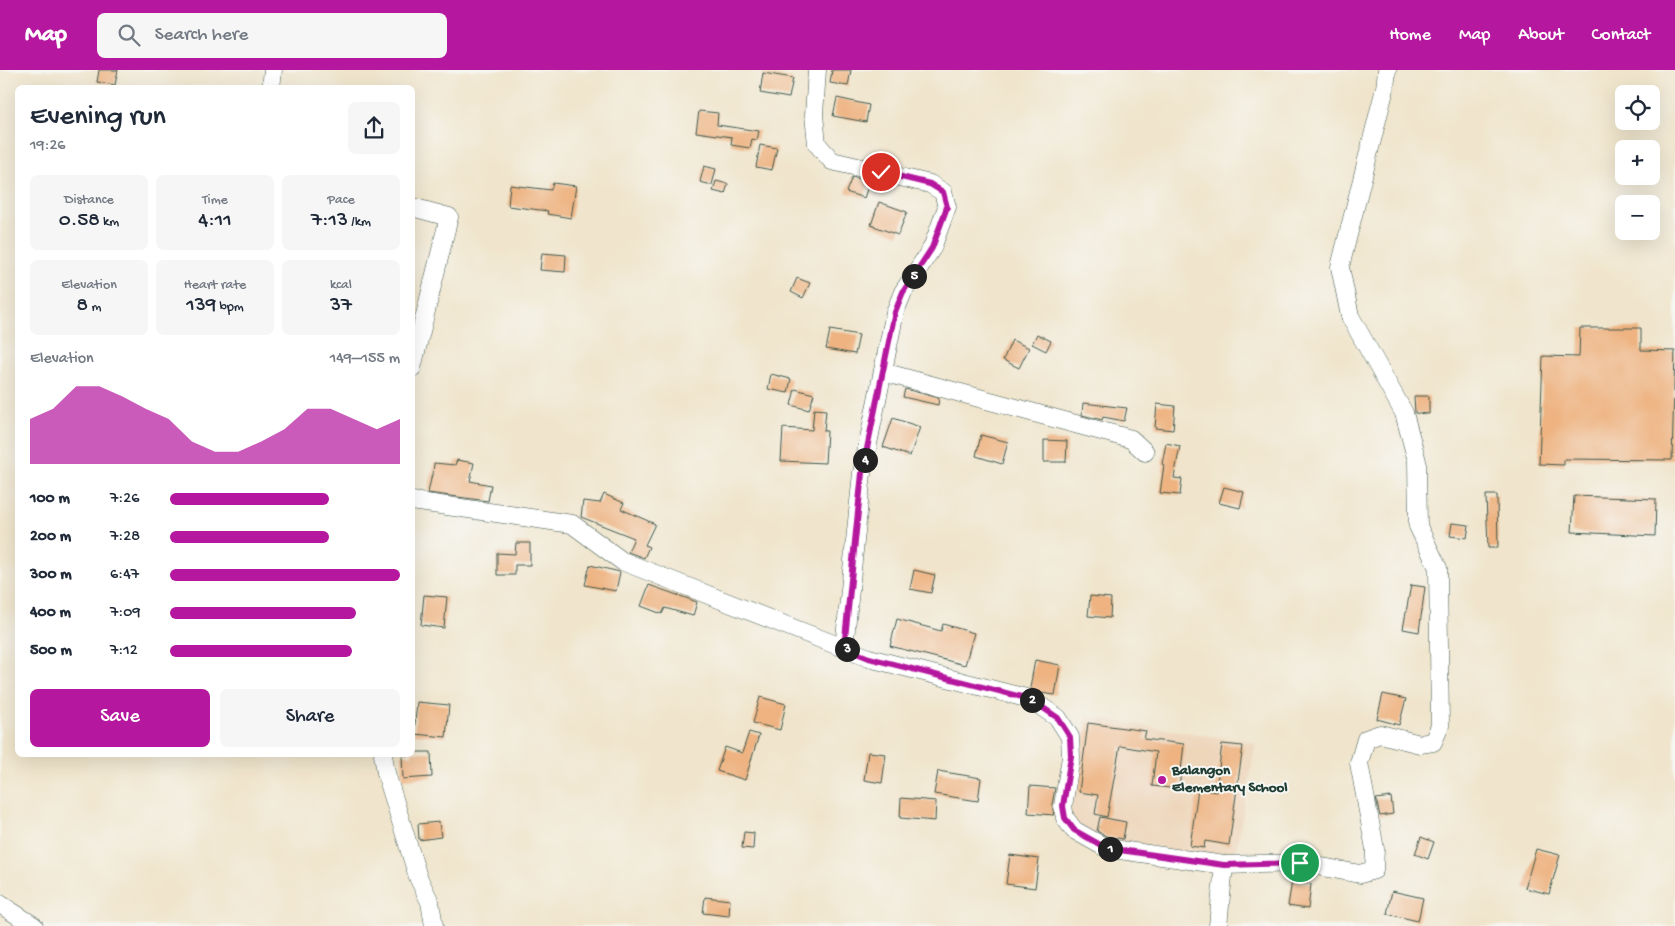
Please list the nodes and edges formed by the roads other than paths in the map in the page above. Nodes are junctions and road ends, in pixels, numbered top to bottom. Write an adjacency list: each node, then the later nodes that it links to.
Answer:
1 (273, 70): 4 (street)
2 (817, 70): 7 (street)
3 (1387, 70): 12 (street)
4 (270, 85)
5 (415, 208): 6 (street)
6 (415, 356)
7 (883, 372): 8 (street); 10 (street)
8 (1145, 452)
9 (415, 501): 10 (street)
10 (844, 648): 12 (street)
11 (383, 757): 15 (street)
12 (1224, 865): 16 (street)
13 (0, 904): 14 (street)
14 (34, 926)
15 (434, 926)
16 (1218, 926)

